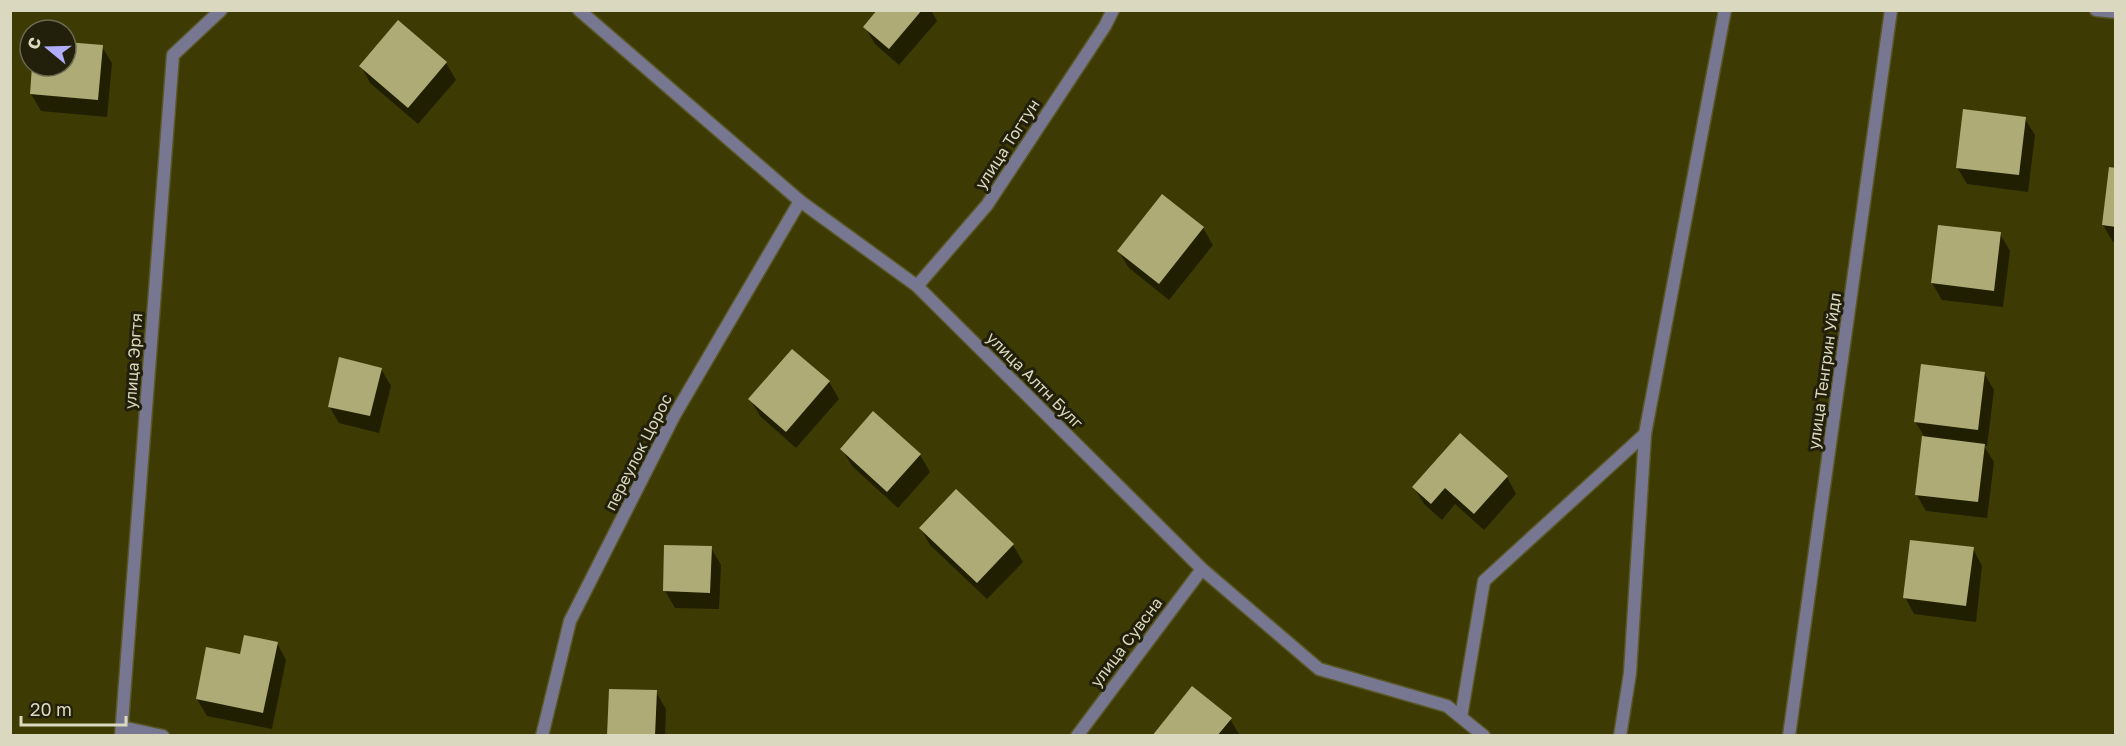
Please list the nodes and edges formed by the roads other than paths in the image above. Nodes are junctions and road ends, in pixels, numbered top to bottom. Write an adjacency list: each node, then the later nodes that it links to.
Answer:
1 (221, 10): 13 (street, улица Эргтя)
2 (579, 10): 8 (street, улица Алтн Булг)
3 (1113, 10): 9 (street, улица Тогтун)
4 (1725, 10): 10 (street)
5 (1891, 10): 19 (street, улица Тенгрин Уйдл)
6 (2096, 10): 7 (street)
7 (2115, 12)
8 (800, 201): 9 (street, улица Алтн Булг); 15 (street, переулок Цорос)
9 (917, 286): 11 (street, улица Алтн Булг)
10 (1645, 434): 12 (street); 18 (street)
11 (1202, 569): 12 (street, улица Алтн Булг); 16 (street, улица Сувсна)
12 (1461, 717): 17 (street, улица Алтн Булг)
13 (121, 731): 14 (street)
14 (163, 735)
15 (542, 735)
16 (1077, 735)
17 (1484, 735)
18 (1620, 735)
19 (1789, 735)

